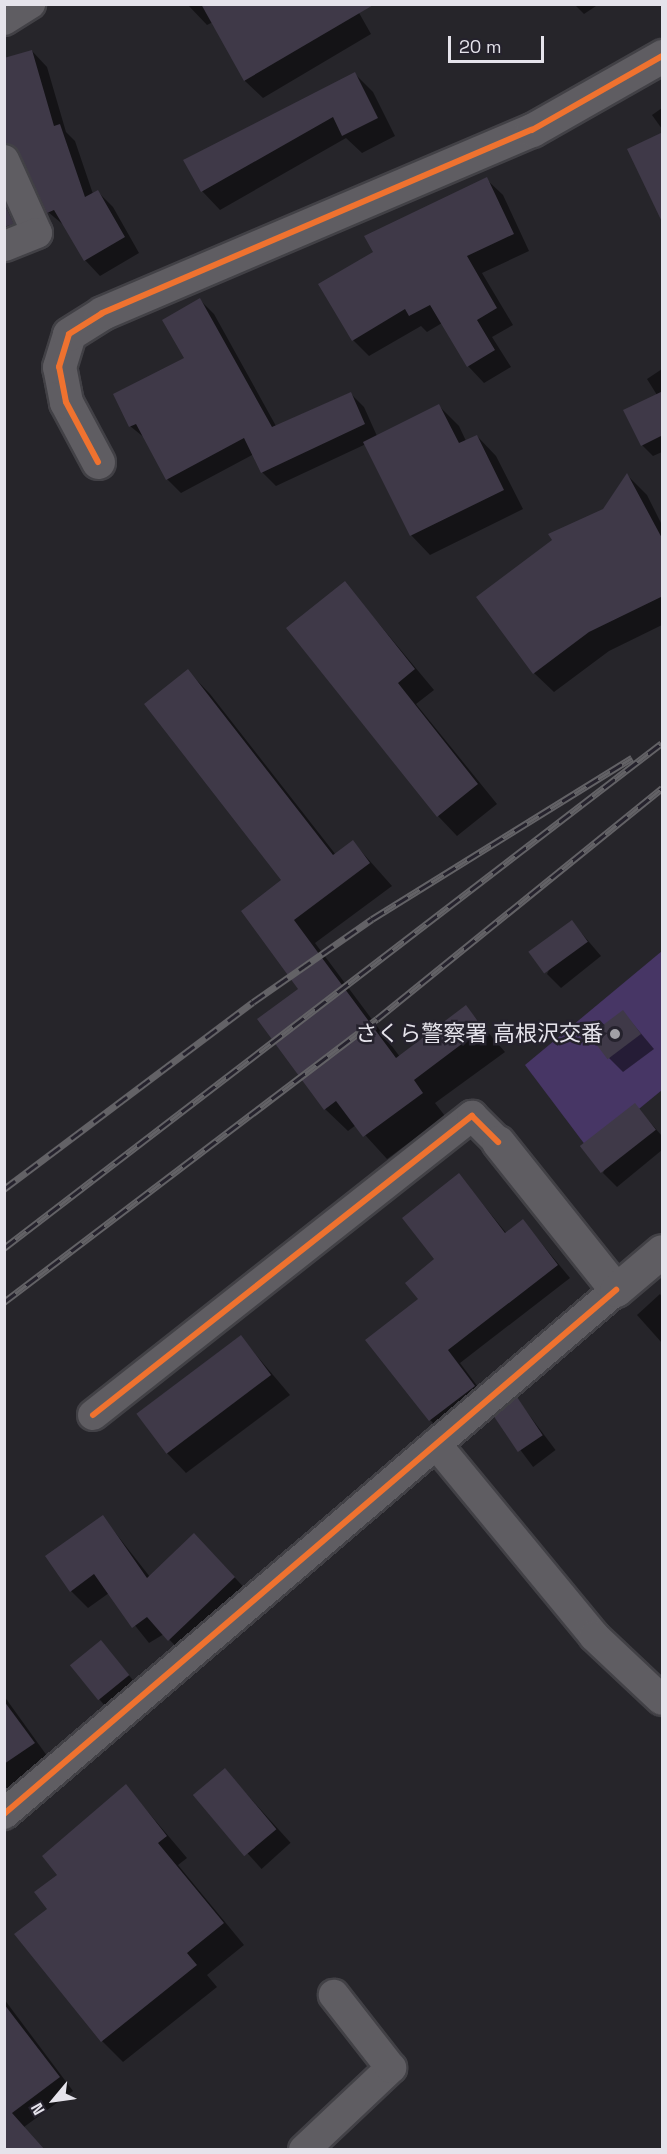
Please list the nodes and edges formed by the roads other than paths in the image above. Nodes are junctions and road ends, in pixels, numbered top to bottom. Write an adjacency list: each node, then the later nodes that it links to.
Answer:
1 (30, 4): 2 (street)
2 (4, 20)
3 (663, 56): 6 (street)
4 (4, 160): 5 (street)
5 (4, 246)
6 (98, 462)
7 (498, 1142): 9 (street); 10 (street)
8 (663, 1251): 9 (street)
9 (616, 1290): 11 (street)
10 (93, 1415)
11 (436, 1444): 12 (street); 13 (street)
12 (663, 1700)
13 (4, 1814)
14 (334, 1995): 15 (street)
15 (304, 2150)

